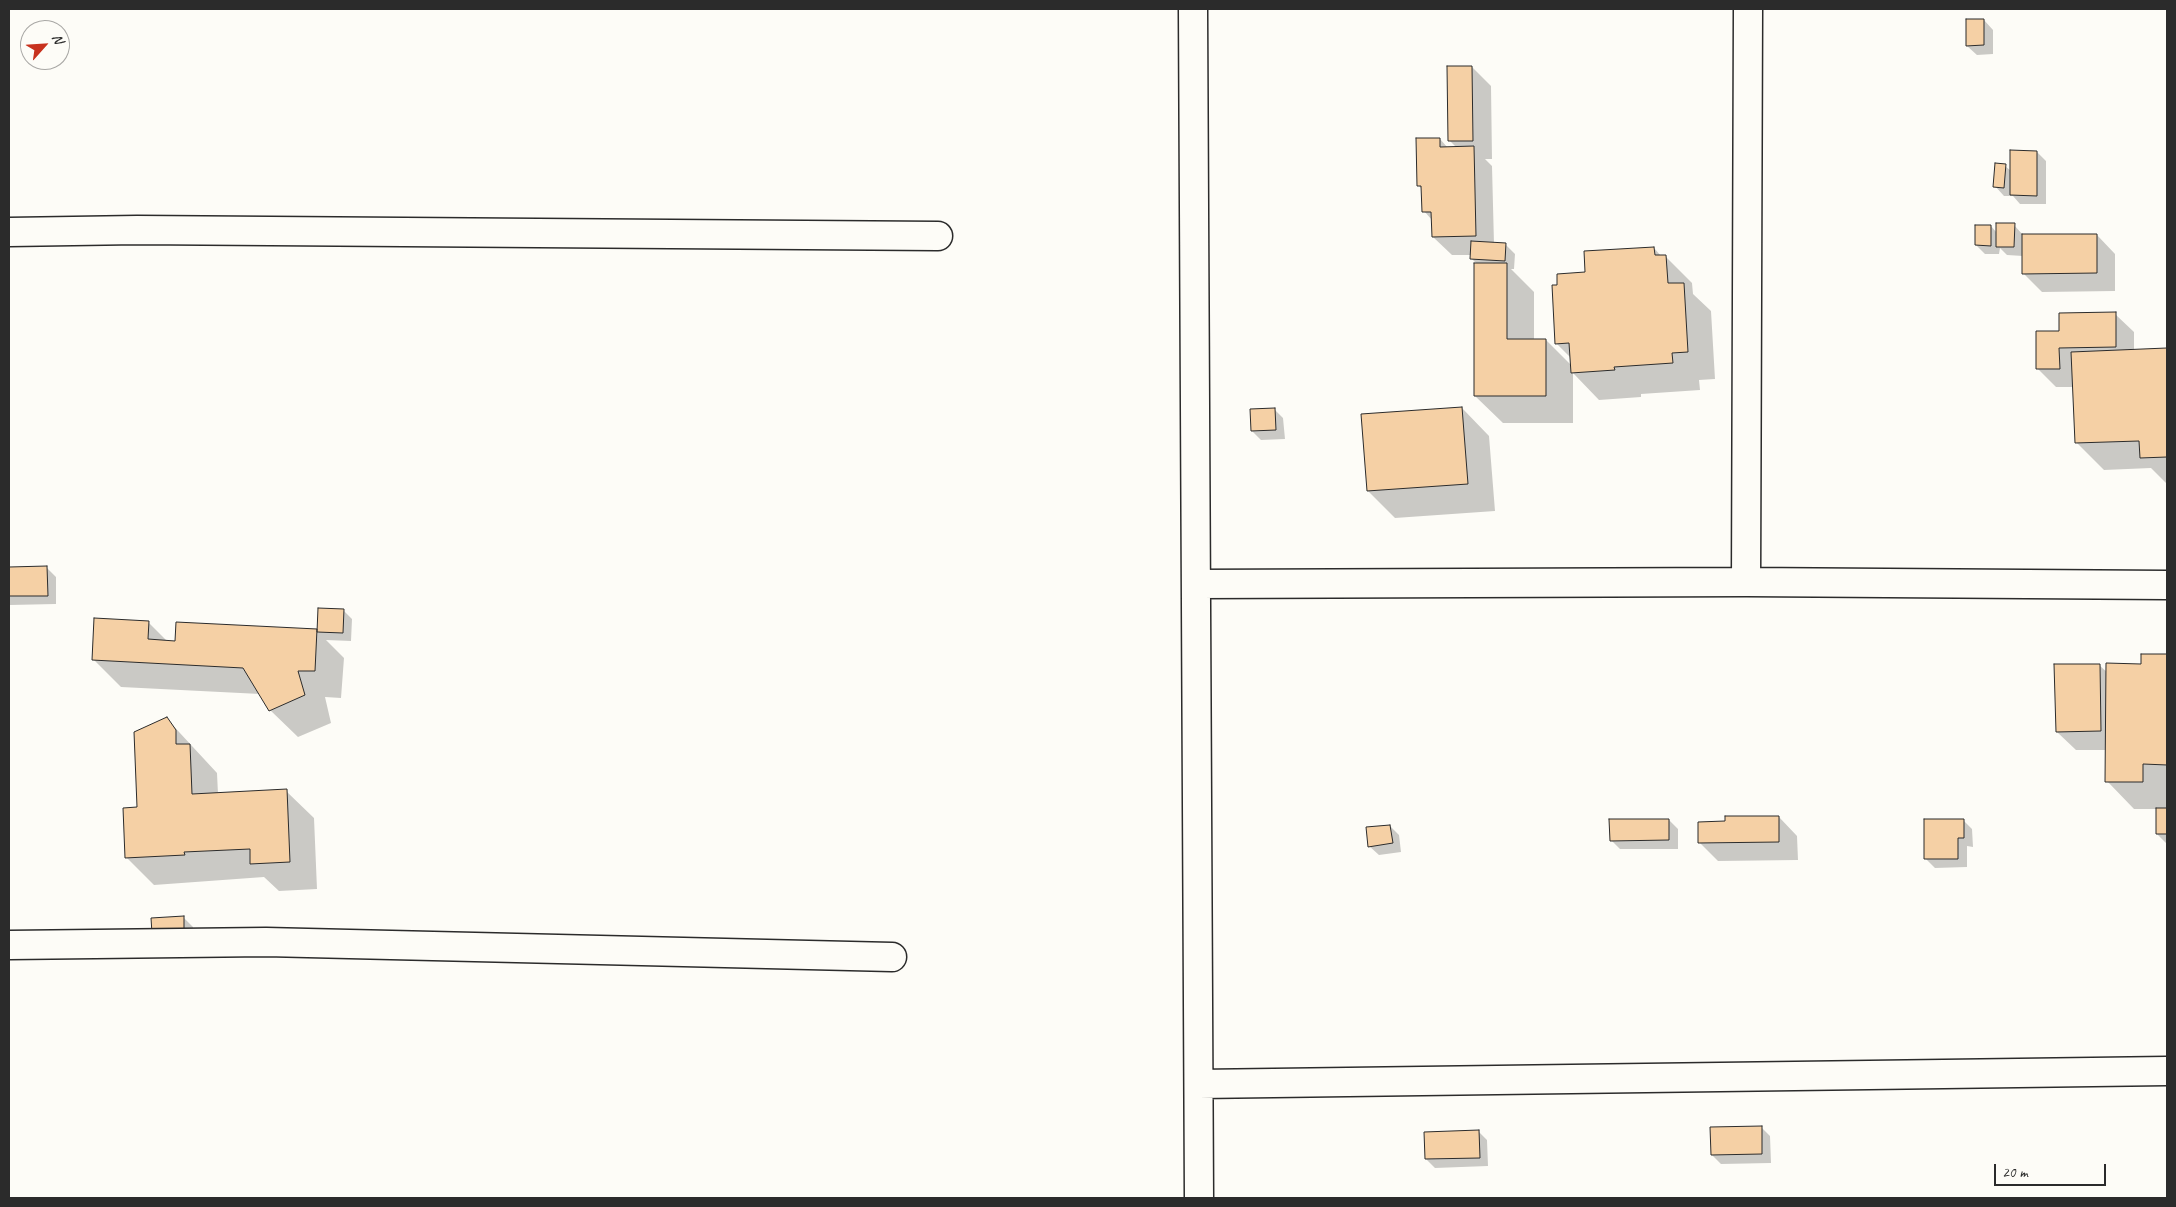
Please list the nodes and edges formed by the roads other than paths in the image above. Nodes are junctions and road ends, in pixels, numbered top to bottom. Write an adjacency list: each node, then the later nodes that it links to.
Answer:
1 (1193, 9): 6 (street)
2 (1748, 9): 5 (street)
3 (9, 232): 4 (street)
4 (938, 236)
5 (1746, 582): 6 (street); 7 (street)
6 (1197, 584): 11 (street)
7 (2167, 585)
8 (9, 945): 9 (street)
9 (892, 957)
10 (2167, 1071): 11 (street)
11 (1199, 1084): 12 (street)
12 (1199, 1198)

